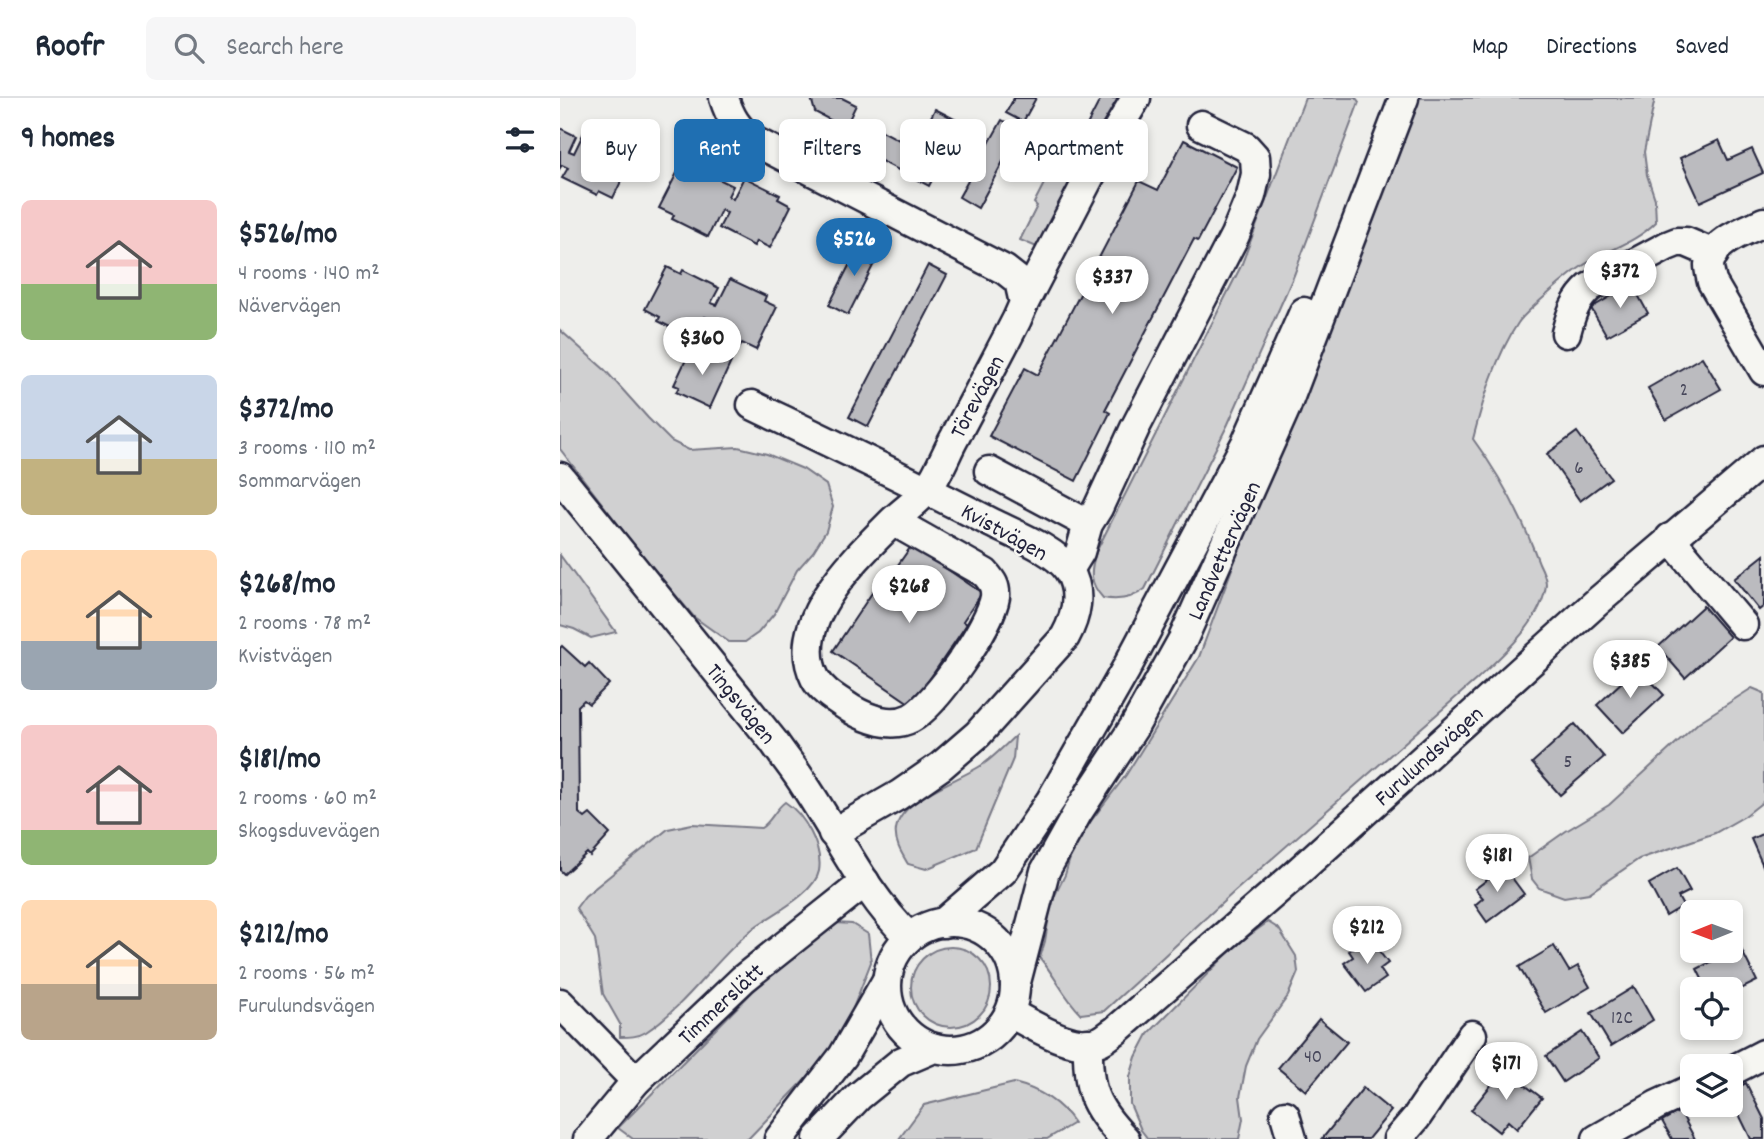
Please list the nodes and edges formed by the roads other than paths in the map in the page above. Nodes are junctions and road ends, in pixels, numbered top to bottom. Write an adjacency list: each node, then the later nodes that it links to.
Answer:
1 (724, 98): 8 (street)
2 (1136, 98): 8 (street, Törevägen)
3 (1389, 98): 23 (street, Landvettervägen)
4 (1404, 98): 26 (street, Landvettervägen)
5 (1201, 125): 17 (street)
6 (1764, 222): 7 (street)
7 (1714, 254): 9 (street); 10 (street)
8 (1022, 292): 15 (street, Törevägen)
9 (1566, 333)
10 (1764, 371)
11 (752, 405): 15 (street, Kvistvägen)
12 (1764, 460): 18 (street, Furulundsvägen)
13 (989, 471): 17 (street)
14 (560, 477): 21 (street, Tingsvägen)
15 (928, 489): 16 (street); 19 (street, Kvistvägen)
16 (893, 521): 16 (street)
17 (1088, 524): 19 (street)
18 (1670, 538): 20 (street); 29 (street, Furulundsvägen)
19 (1069, 570): 21 (street, Kvistvägen)
20 (1742, 625)
21 (833, 833): 22 (street, Tingsvägen)
22 (865, 882): 24 (street, Tingsvägen); 33 (street, Timmerslätt)
23 (943, 923): 24 (street); 26 (street)
24 (909, 937): 25 (street)
25 (887, 980): 30 (street); 37 (street)
26 (1013, 1000): 29 (street); 30 (street)
27 (560, 1003): 33 (street)
28 (1472, 1035): 39 (street)
29 (1088, 1043): 38 (street)
30 (934, 1048): 35 (street)
31 (1764, 1054): 32 (street)
32 (1743, 1065)
33 (636, 1082): 36 (street, Timmerslätt)
34 (1680, 1094): 40 (street)
35 (831, 1134)
36 (589, 1139)
37 (779, 1139)
38 (1125, 1139)
39 (1398, 1139)
40 (1597, 1139)

